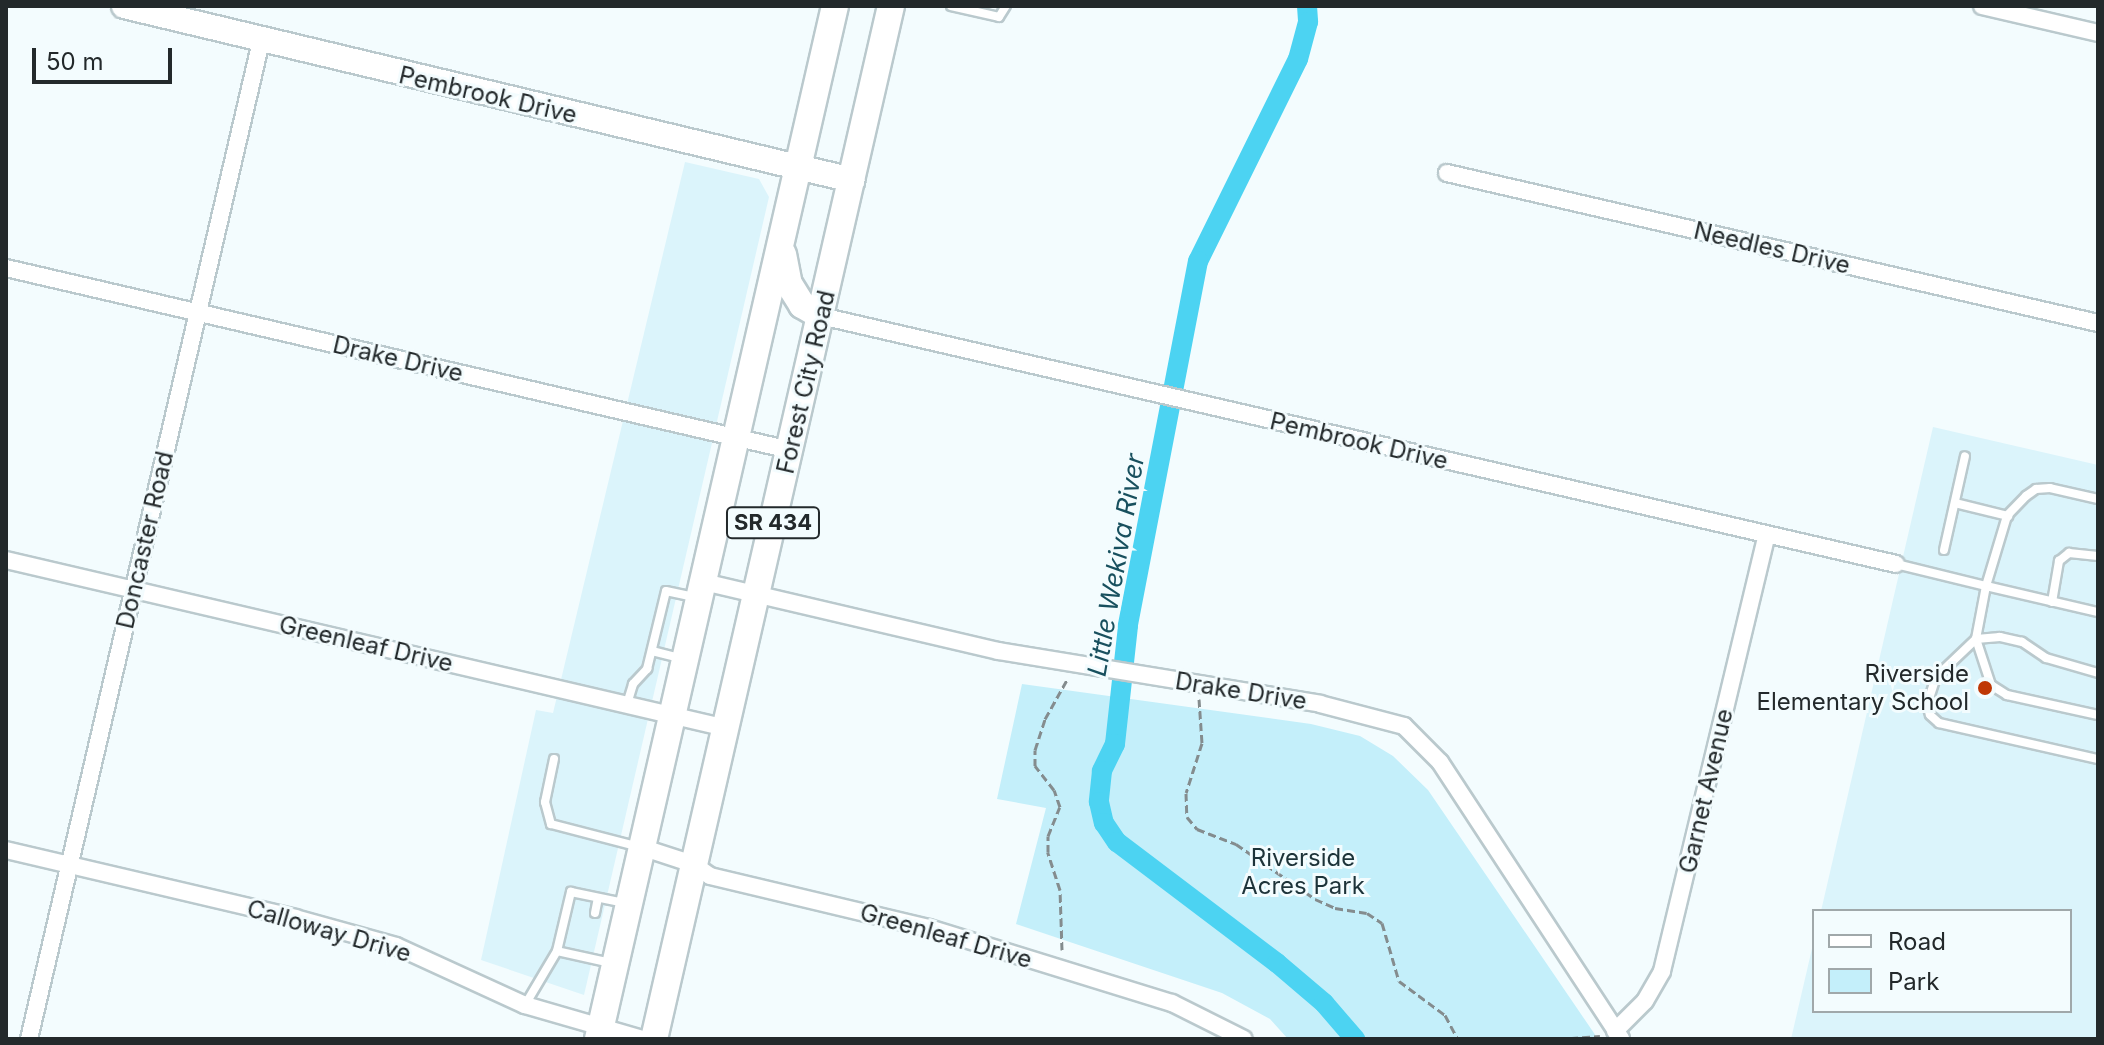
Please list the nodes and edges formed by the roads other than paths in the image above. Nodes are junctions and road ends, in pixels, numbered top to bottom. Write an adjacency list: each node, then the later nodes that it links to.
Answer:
1 (124, 6): 8 (street, Pembrook Drive)
2 (835, 6): 9 (main road, SR 434)
3 (891, 6): 11 (main road, Forest City Road / SR 434)
4 (951, 6): 5 (lane)
5 (1006, 6)
6 (1982, 6): 7 (street)
7 (2098, 33)
8 (261, 41): 9 (street, Pembrook Drive); 14 (street, Doncaster Road)
9 (799, 168): 11 (street, Pembrook Drive); 12 (main road, SR 434)
10 (1447, 173): 16 (street, Needles Drive)
11 (852, 180): 15 (main road, Forest City Road / SR 434)
12 (781, 242): 15 (main road); 17 (main road, SR 434)
13 (6, 268): 14 (street, Drake Drive)
14 (198, 314): 17 (street, Drake Drive); 30 (street, Doncaster Road)
15 (821, 316): 18 (main road, Forest City Road / SR 434); 23 (street, Pembrook Drive)
16 (2098, 323)
17 (737, 437): 18 (street, Drake Drive); 29 (main road, SR 434)
18 (790, 450): 31 (main road, Forest City Road / SR 434)
19 (1965, 456): 21 (lane)
20 (2098, 499): 22 (lane)
21 (1955, 503): 22 (lane); 24 (lane)
22 (2008, 516): 28 (lane)
23 (1767, 535): 27 (street, Pembrook Drive); 55 (street, Garnet Avenue)
24 (1944, 550)
25 (2098, 556): 32 (lane)
26 (6, 560): 30 (street, Greenleaf Drive)
27 (1896, 564): 28 (lane)
28 (1986, 586): 32 (lane); 34 (lane)
29 (702, 590): 31 (street, Drake Drive); 35 (lane); 36 (main road, SR 434)
30 (133, 591): 38 (street, Greenleaf Drive); 47 (street, Doncaster Road)
31 (757, 595): 41 (main road, Forest City Road / SR 434); 55 (street, Drake Drive)
32 (2052, 602): 33 (lane)
33 (2098, 612)
34 (1976, 639): 37 (lane); 40 (lane); 43 (lane)
35 (652, 651): 36 (lane); 38 (lane)
36 (686, 659): 39 (main road, SR 434)
37 (2098, 673)
38 (627, 704): 39 (street, Greenleaf Drive)
39 (673, 715): 41 (street, Greenleaf Drive); 44 (main road, SR 434)
40 (2098, 715)
41 (726, 728): 46 (main road, Forest City Road / SR 434)
42 (554, 759): 44 (lane)
43 (2098, 759)
44 (644, 848): 46 (street, Greenleaf Drive); 49 (main road, SR 434)
45 (6, 850): 47 (street, Calloway Drive)
46 (693, 864): 58 (main road, Forest City Road / SR 434); 59 (street, Greenleaf Drive)
47 (69, 865): 53 (street, Calloway Drive); 56 (street, Doncaster Road)
48 (598, 898): 49 (lane); 50 (lane); 51 (lane)
49 (630, 904): 52 (main road, SR 434)
50 (595, 913)
51 (557, 951): 52 (lane); 53 (lane)
52 (616, 964): 54 (main road, SR 434)
53 (525, 1005): 54 (street, Calloway Drive)
54 (599, 1034): 57 (street, Calloway Drive)
55 (1618, 1035)
56 (29, 1039)
57 (643, 1039)
58 (654, 1039)
59 (1244, 1039)

